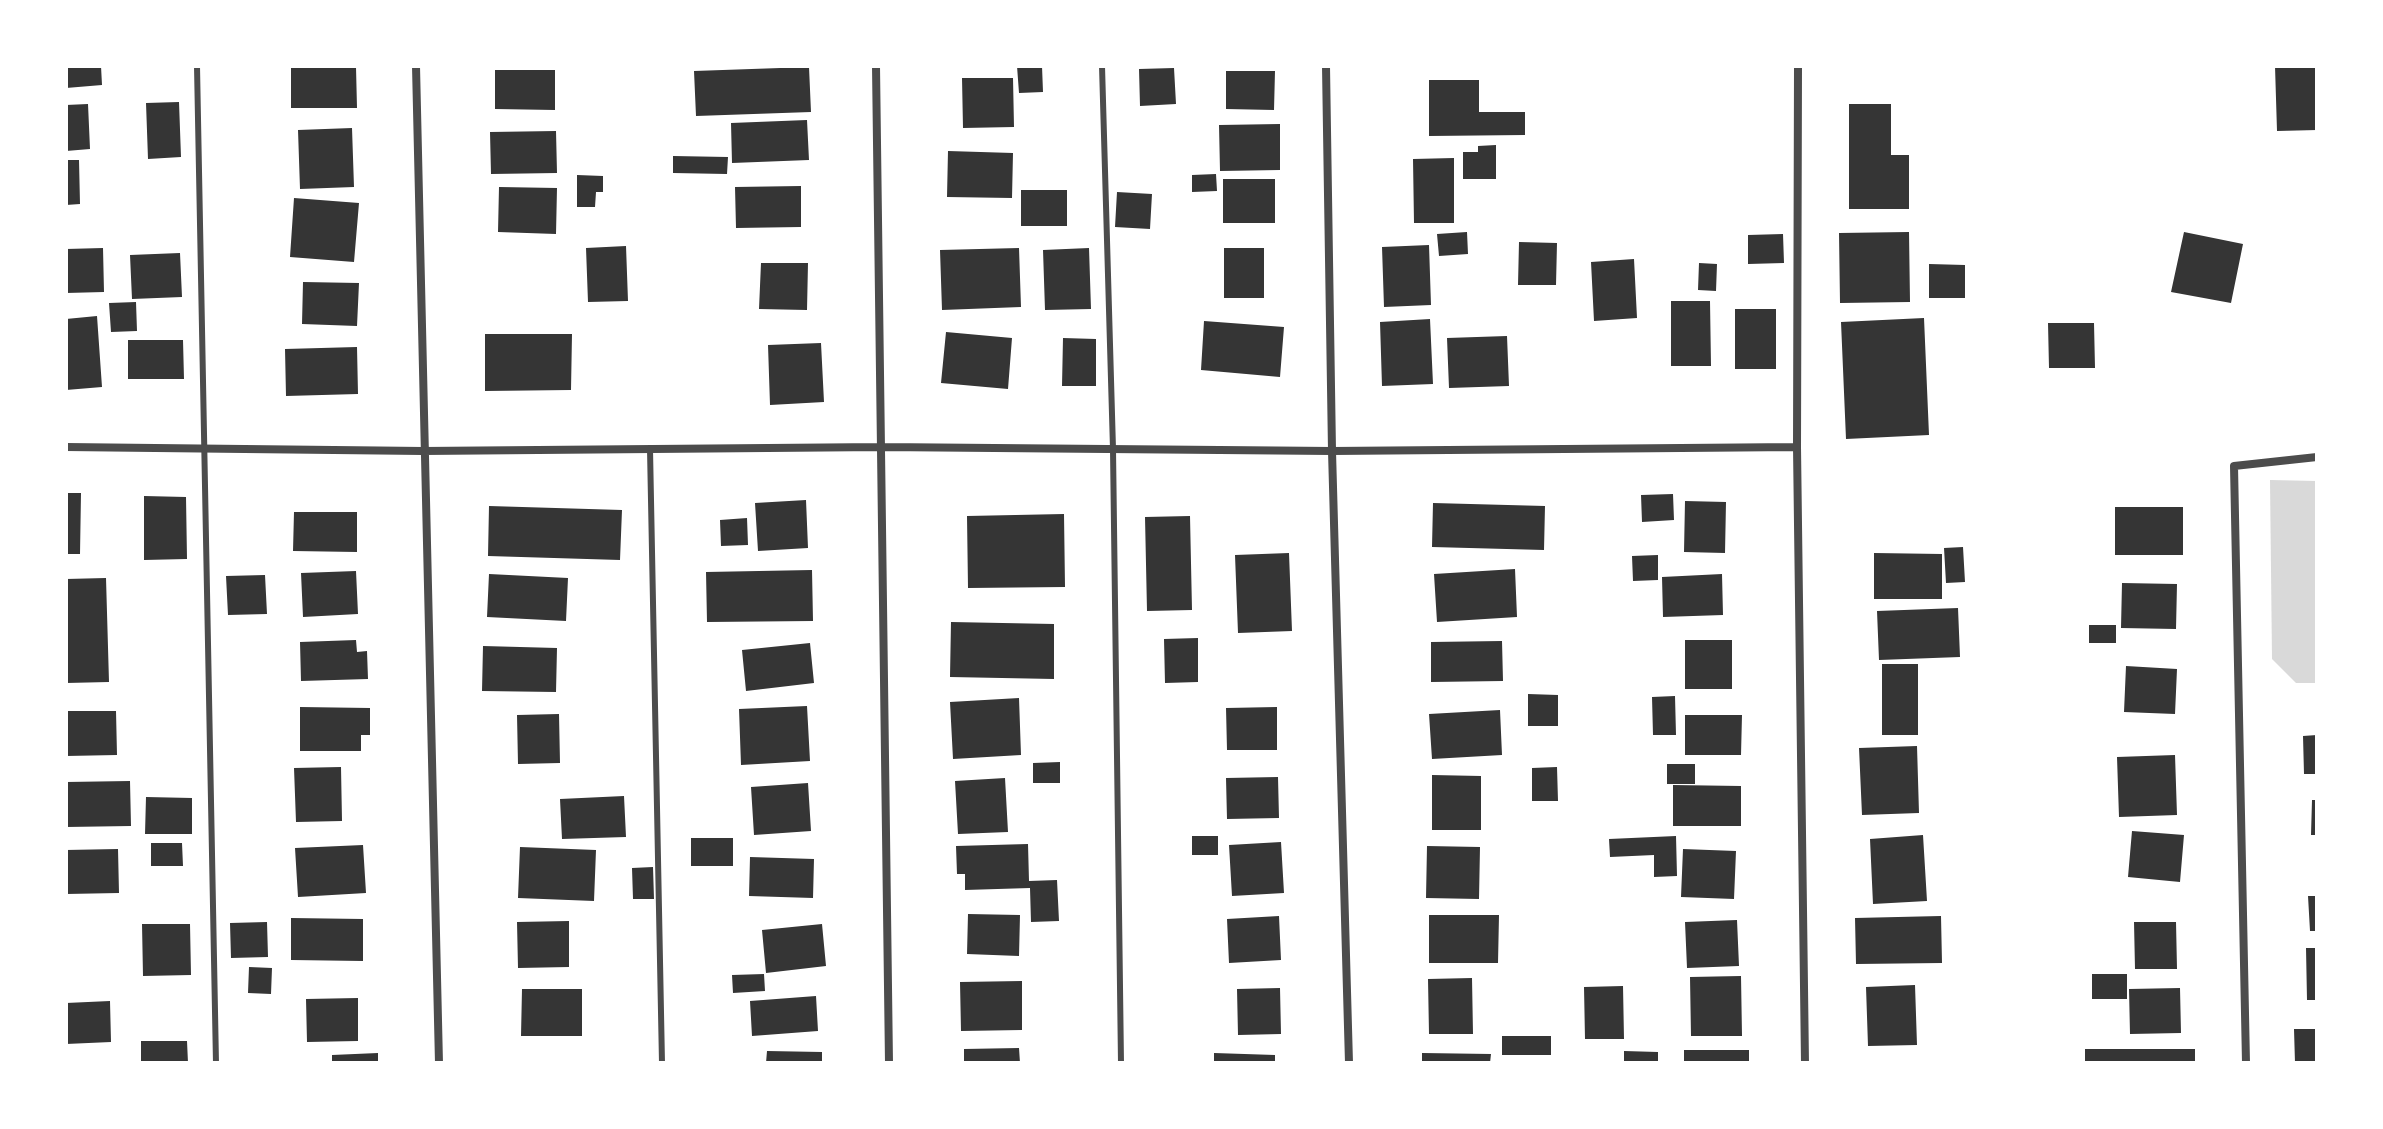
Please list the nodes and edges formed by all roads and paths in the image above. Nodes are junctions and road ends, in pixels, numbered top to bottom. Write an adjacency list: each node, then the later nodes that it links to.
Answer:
1 (197, 66): 10 (lane)
2 (416, 66): 13 (street)
3 (876, 66): 8 (street)
4 (1102, 66): 12 (lane)
5 (1326, 66): 14 (street)
6 (1798, 66): 9 (street)
7 (66, 447): 10 (street)
8 (882, 447): 11 (street); 12 (street); 19 (street)
9 (1797, 447): 14 (street); 22 (street)
10 (205, 449): 13 (street); 16 (lane)
11 (650, 449): 13 (street); 18 (lane)
12 (1113, 449): 14 (street); 20 (lane)
13 (423, 451): 17 (street)
14 (1332, 451): 21 (street)
15 (2317, 457): 23 (street)
16 (216, 1063)
17 (439, 1063)
18 (662, 1063)
19 (889, 1063)
20 (1121, 1063)
21 (1349, 1063)
22 (1805, 1063)
23 (2246, 1063)

